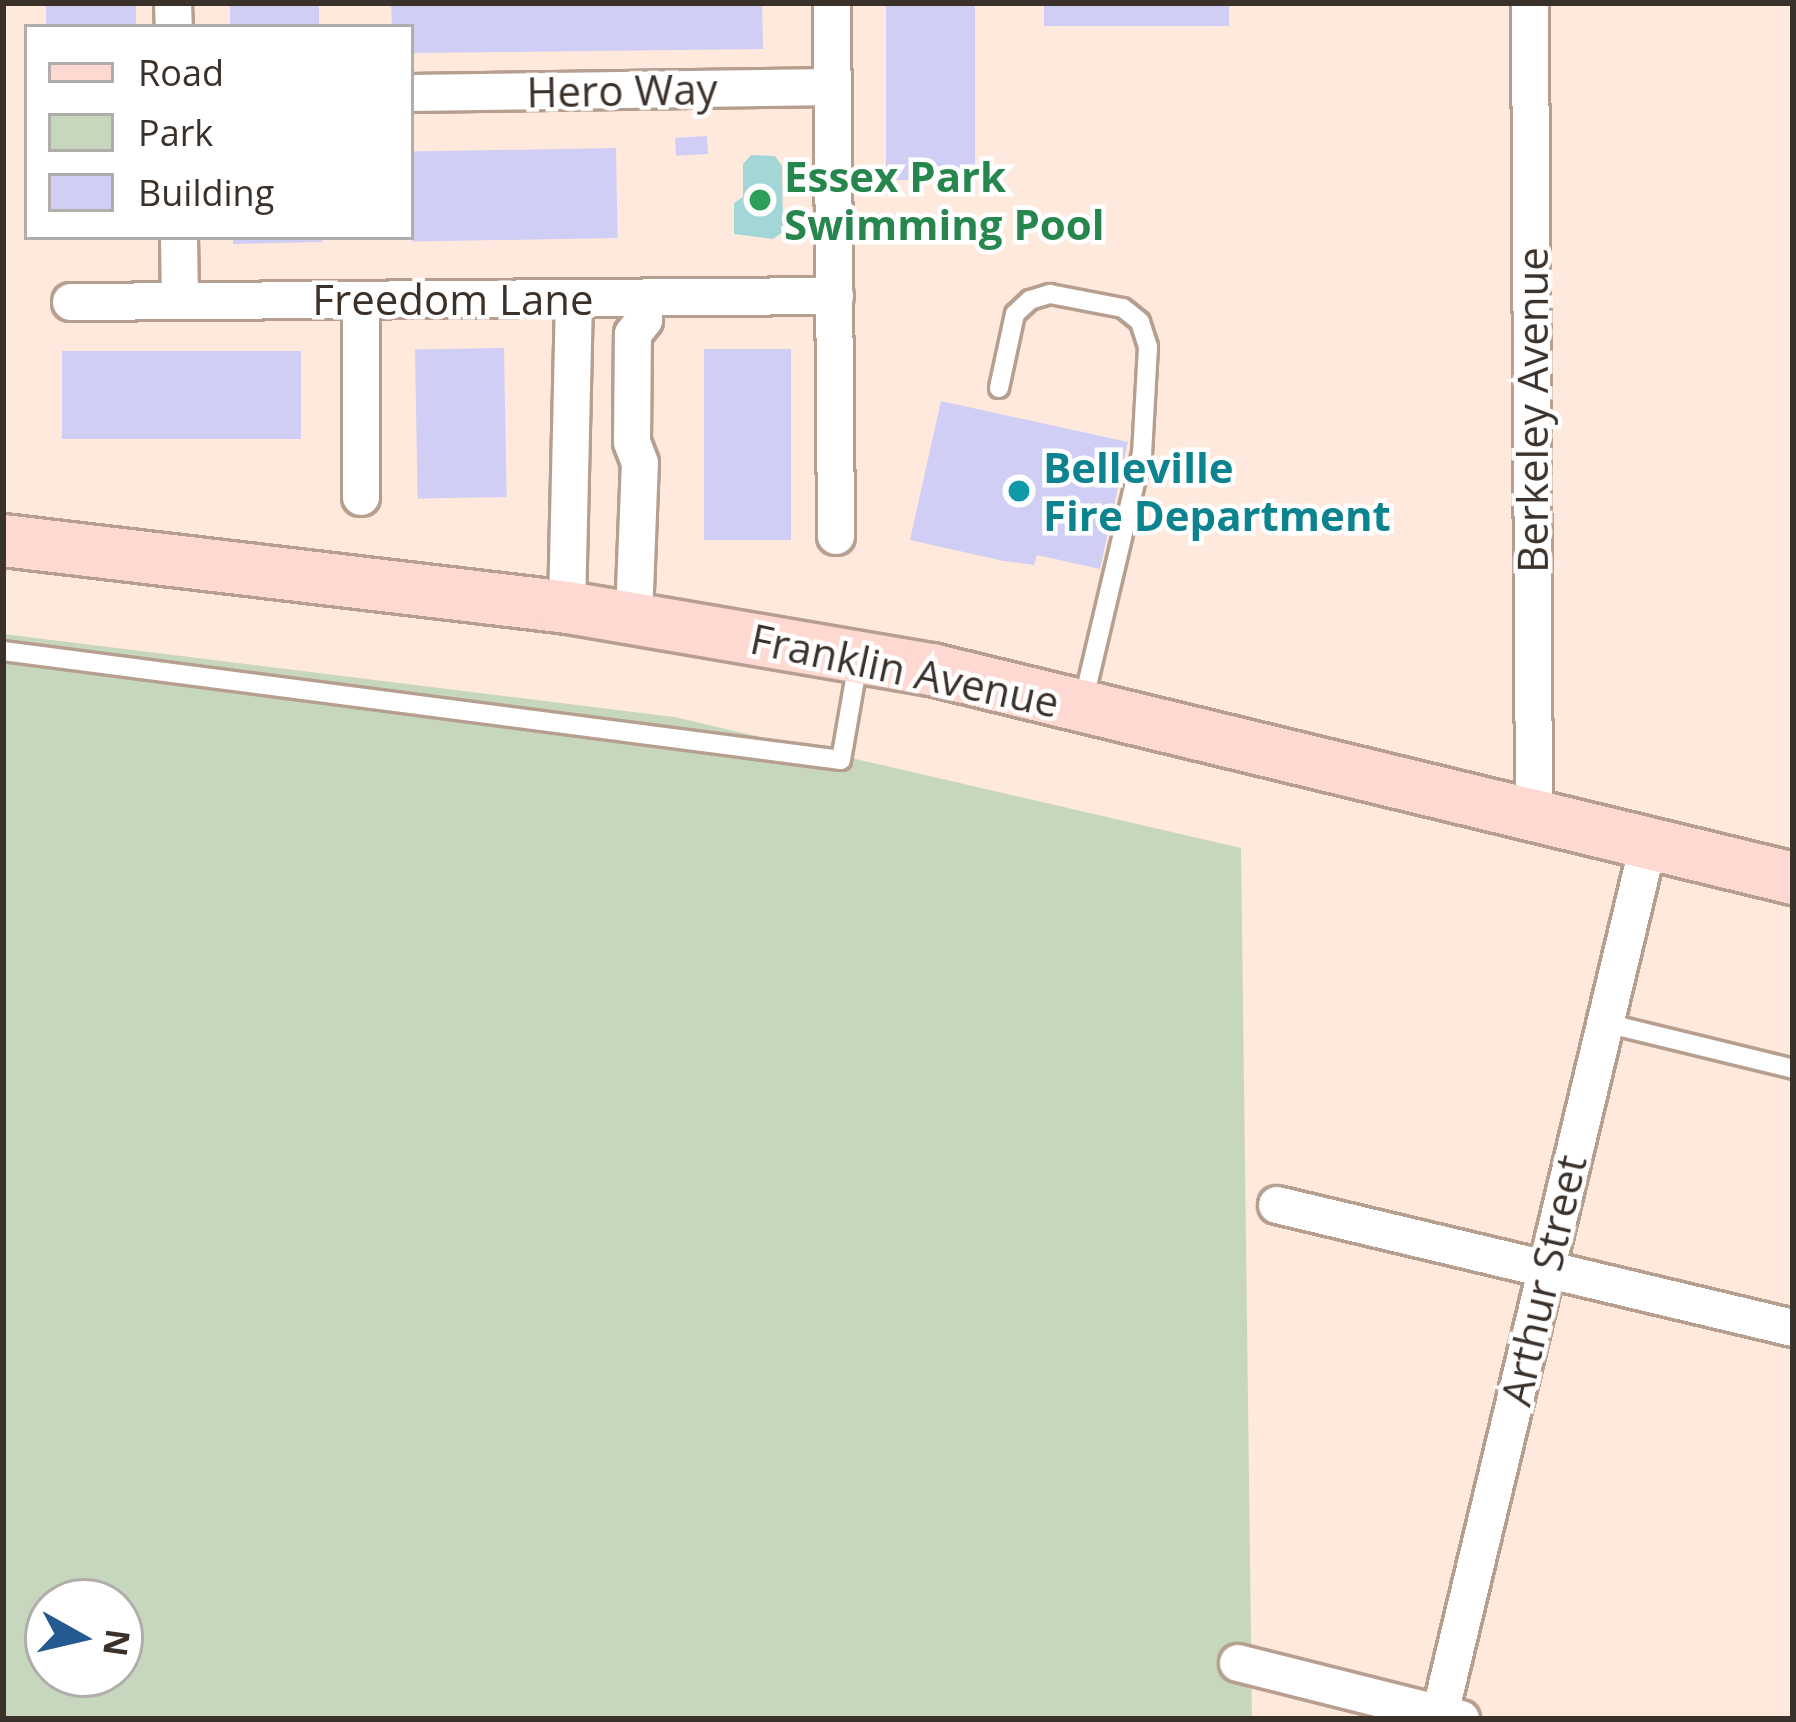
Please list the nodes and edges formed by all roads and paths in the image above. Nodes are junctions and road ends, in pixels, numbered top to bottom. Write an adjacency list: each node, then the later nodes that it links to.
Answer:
1 (832, 3): 3 (street)
2 (1530, 3): 21 (street, Berkeley Avenue)
3 (833, 87): 4 (street, Hero Way); 6 (street)
4 (414, 93)
5 (179, 240): 9 (street)
6 (835, 296): 11 (street, Freedom Lane); 14 (street)
7 (574, 298): 8 (street, Freedom Lane); 11 (street, Freedom Lane); 16 (street)
8 (361, 300): 9 (street, Freedom Lane); 13 (street)
9 (181, 301): 10 (street, Freedom Lane)
10 (71, 302)
11 (643, 309): 17 (street)
12 (999, 388): 20 (lane)
13 (361, 497)
14 (836, 536)
15 (3, 539): 16 (main road, Franklin Avenue)
16 (567, 607): 17 (main road, Franklin Avenue)
17 (634, 617): 19 (main road, Franklin Avenue)
18 (3, 651): 19 (lane)
19 (859, 657): 20 (main road, Franklin Avenue)
20 (1082, 706): 21 (main road, Franklin Avenue)
21 (1534, 818): 22 (main road, Franklin Avenue)
22 (1648, 845): 23 (main road, Franklin Avenue); 24 (street, Arthur Street)
23 (1793, 878)
24 (1605, 1023): 25 (lane); 27 (street, Arthur Street)
25 (1792, 1063)
26 (1276, 1205): 27 (street)
27 (1546, 1268): 28 (street); 30 (street, Arthur Street)
28 (1793, 1328)
29 (1238, 1663): 30 (street)
30 (1450, 1716)

